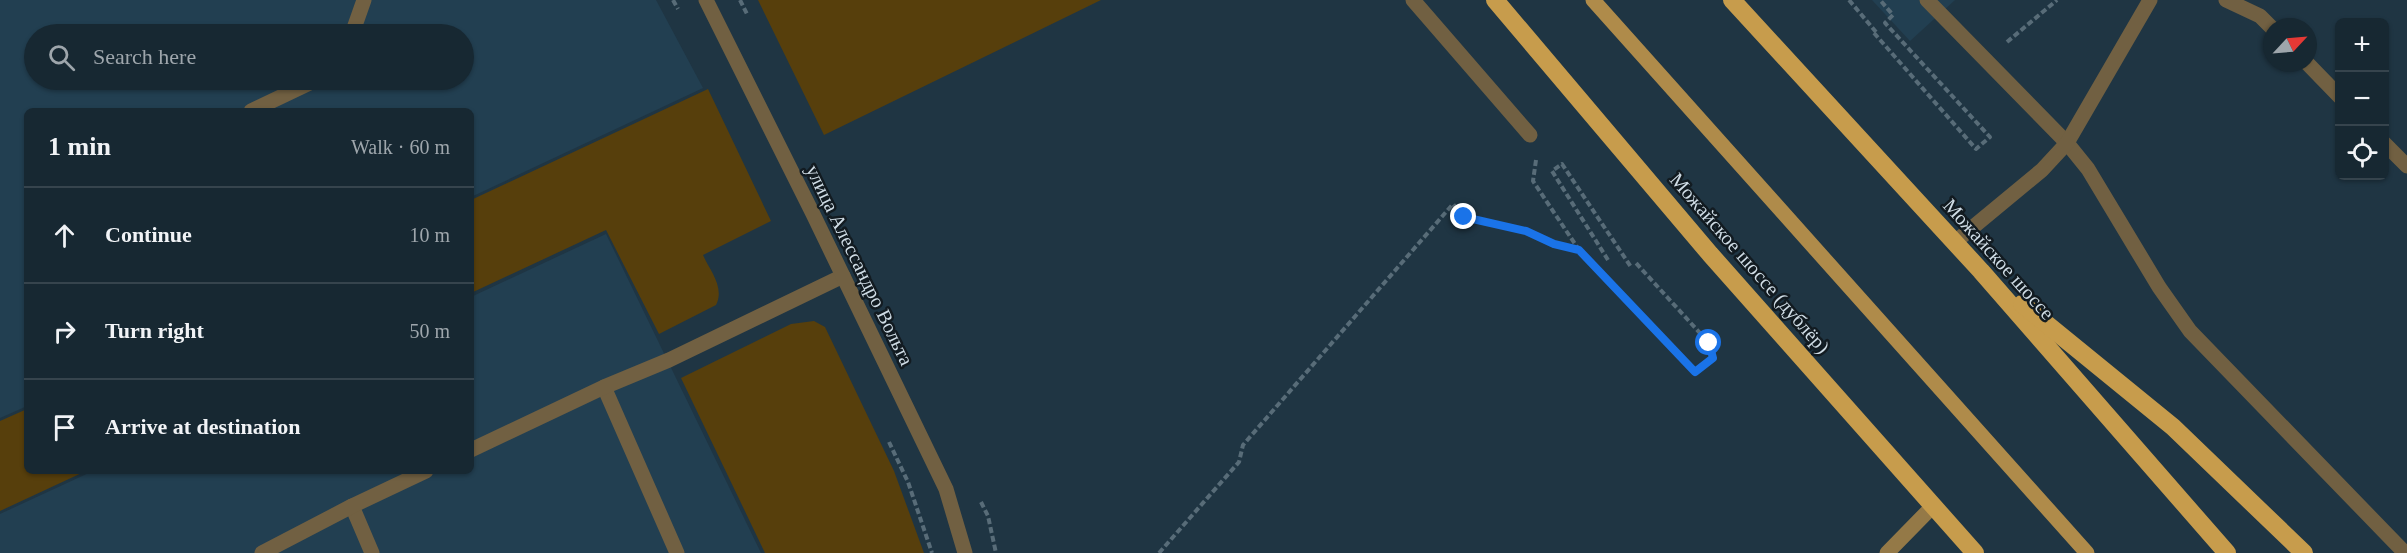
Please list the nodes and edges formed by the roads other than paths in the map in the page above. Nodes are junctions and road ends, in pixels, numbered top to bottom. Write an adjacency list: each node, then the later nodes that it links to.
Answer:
1 (364, 0): 11 (street)
2 (706, 0): 22 (street, улица Алессандро Вольта)
3 (1413, 0): 16 (street)
4 (1495, 0): 26 (highway, Можайское шоссе (дублёр))
5 (1593, 0): 34 (main road)
6 (1732, 0): 20 (highway, Можайское шоссе)
7 (1927, 0): 17 (street)
8 (2150, 0): 17 (street)
9 (2226, 0): 10 (street)
10 (2263, 19)
11 (356, 24)
12 (2316, 72): 14 (street)
13 (294, 90): 15 (street)
14 (2335, 92)
15 (257, 108)
16 (1530, 135)
17 (2067, 143): 20 (street); 37 (street)
18 (2389, 147): 19 (street)
19 (2407, 166)
20 (1955, 242): 21 (highway, Можайское шоссе)
21 (1981, 271): 35 (highway, Можайское шоссе); 36 (highway)
22 (843, 276): 23 (street); 31 (street, улица Алессандро Вольта)
23 (604, 387): 24 (street); 30 (street)
24 (474, 449)
25 (420, 474): 27 (street)
26 (1934, 505): 32 (street); 33 (highway, Можайское шоссе (дублёр))
27 (352, 506): 28 (street); 29 (street)
28 (262, 553)
29 (372, 553)
30 (677, 553)
31 (965, 553)
32 (1887, 553)
33 (1975, 553)
34 (2086, 553)
35 (2228, 553)
36 (2304, 553)
37 (2405, 553)

